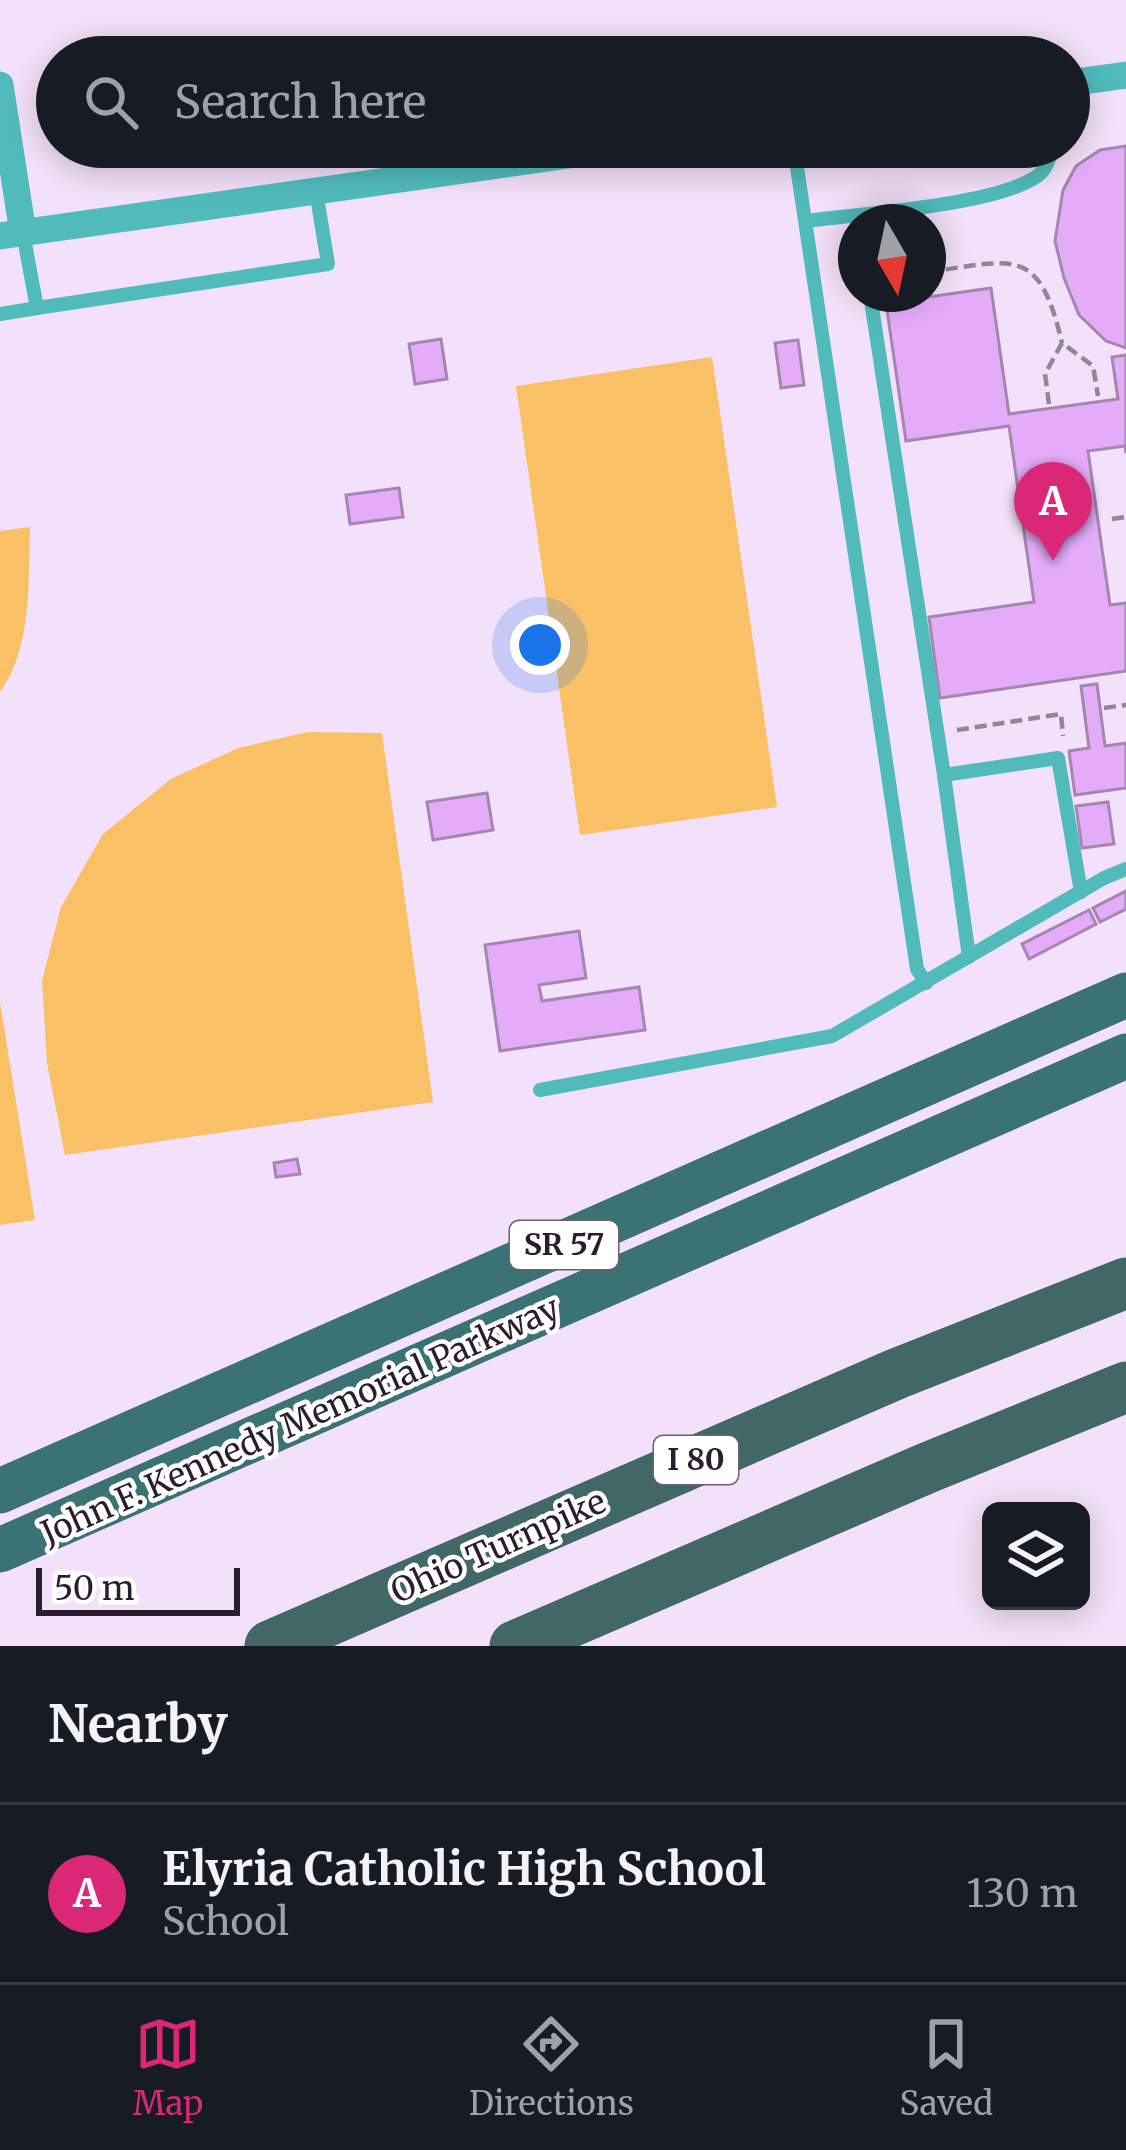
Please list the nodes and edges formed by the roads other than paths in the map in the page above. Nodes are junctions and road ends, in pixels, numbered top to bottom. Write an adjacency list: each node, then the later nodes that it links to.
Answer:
1 (1126, 75): 2 (street)
2 (1090, 80)
3 (0, 85): 11 (street)
4 (478, 168): 7 (street)
5 (797, 168): 10 (lane)
6 (1044, 168): 8 (lane)
7 (316, 191): 11 (street); 12 (lane)
8 (930, 204)
9 (838, 219): 10 (lane)
10 (806, 221): 19 (lane)
11 (11, 235): 12 (lane)
12 (37, 308): 14 (lane)
13 (873, 312): 15 (lane)
14 (0, 314)
15 (944, 776): 17 (lane); 18 (lane)
16 (1126, 869): 17 (lane)
17 (1081, 892): 18 (lane)
18 (969, 957): 19 (lane)
19 (926, 983): 22 (lane)
20 (1126, 995): 25 (highway, John F. Kennedy Memorial Parkway / SR 57)
21 (1126, 1056): 26 (highway, John F. Kennedy Memorial Parkway / SR 57)
22 (540, 1090)
23 (1126, 1283): 27 (highway, Ohio Turnpike / I 80)
24 (1126, 1387): 28 (highway)
25 (0, 1491)
26 (0, 1550)
27 (270, 1646)
28 (515, 1646)

